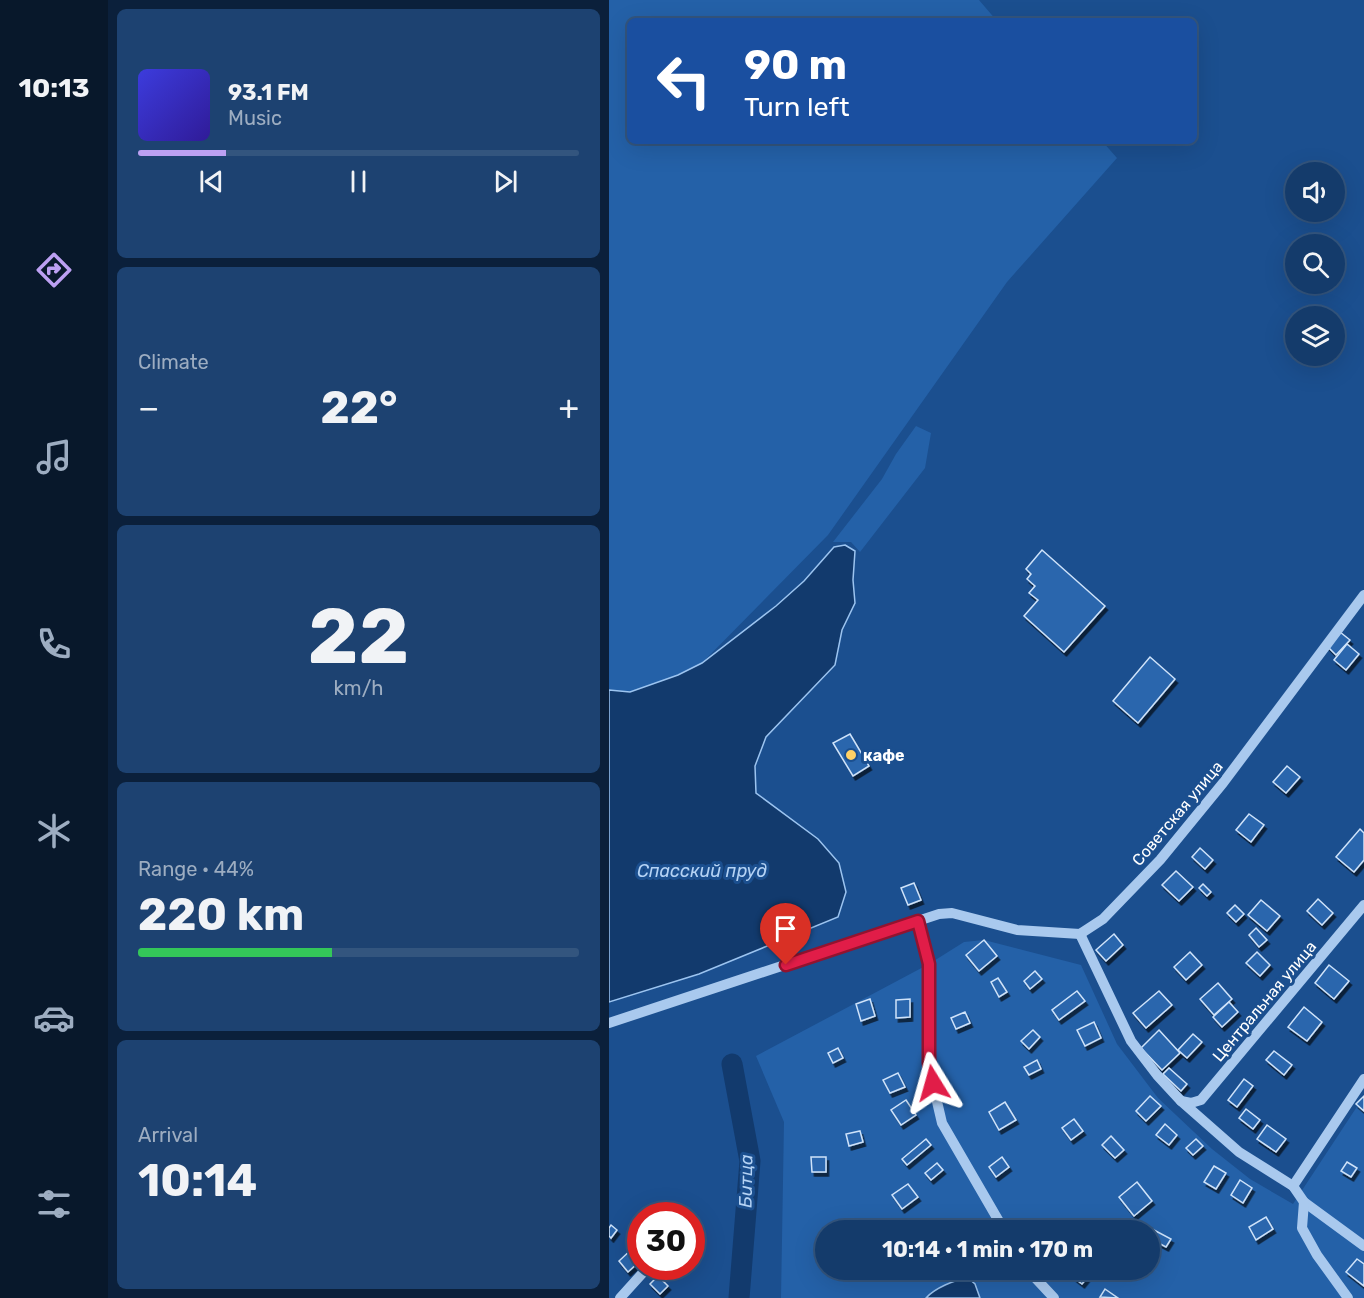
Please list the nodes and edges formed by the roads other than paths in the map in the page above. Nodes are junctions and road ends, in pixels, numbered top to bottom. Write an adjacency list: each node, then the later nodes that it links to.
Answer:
1 (1364, 595): 4 (street, Советская улица)
2 (1364, 905): 7 (street, Центральная улица)
3 (918, 921): 4 (street); 5 (street); 10 (street)
4 (1080, 934): 7 (street)
5 (609, 1023)
6 (1364, 1079): 8 (street)
7 (1181, 1101): 8 (street)
8 (1293, 1186): 9 (street)
9 (1304, 1202): 11 (street); 16 (street)
10 (998, 1220)
11 (1364, 1246)
12 (636, 1280): 14 (street)
13 (1037, 1280): 15 (street)
14 (620, 1298)
15 (1054, 1298)
16 (1348, 1298)

